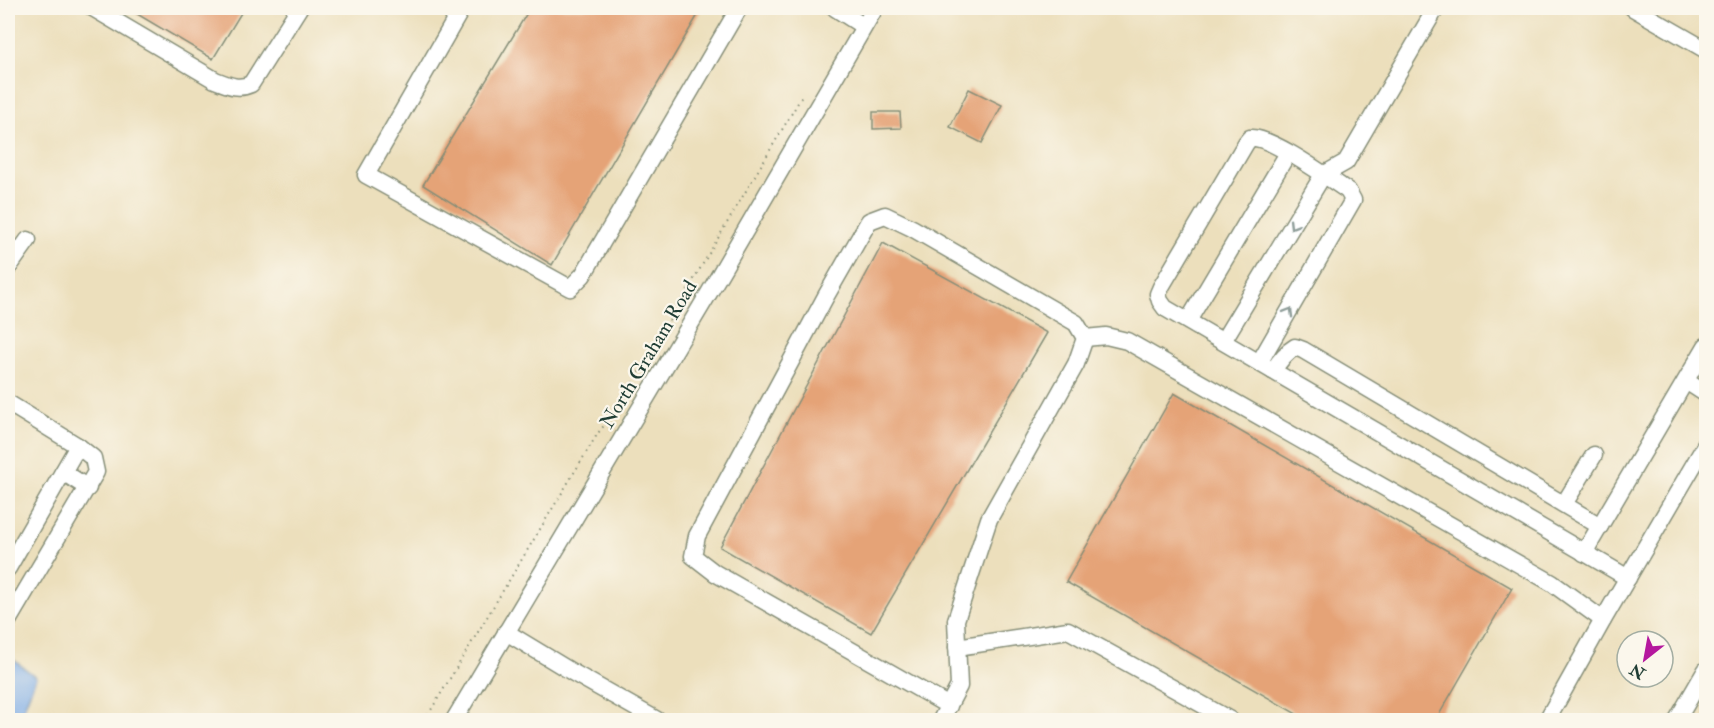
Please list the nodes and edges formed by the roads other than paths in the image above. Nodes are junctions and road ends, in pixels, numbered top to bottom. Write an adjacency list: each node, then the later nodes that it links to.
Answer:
1 (93, 8): 2 (street)
2 (299, 8)
3 (462, 8): 4 (street)
4 (739, 8)
5 (835, 8): 9 (street)
6 (874, 8): 9 (street, North Graham Road)
7 (1437, 8): 12 (street)
8 (1633, 8): 10 (street)
9 (863, 26): 35 (street, North Graham Road)
10 (1707, 50)
11 (1288, 153): 12 (street); 15 (street); 15 (street)
12 (1323, 175): 17 (street, one-way to 17); 19 (street, one-way to 12)
13 (28, 240): 14 (street)
14 (8, 268)
15 (1188, 321): 17 (street)
16 (1085, 338): 33 (street); 36 (street); 38 (street)
17 (1222, 341): 19 (street)
18 (1707, 346): 20 (street)
19 (1266, 367): 28 (street); 30 (street)
20 (1686, 381): 21 (street); 29 (street)
21 (1707, 394)
22 (8, 403): 24 (street)
23 (1707, 444): 32 (street)
24 (78, 446): 26 (street); 27 (street)
25 (1594, 455): 28 (street)
26 (63, 472): 27 (street); 31 (street)
27 (88, 488): 34 (street)
28 (1564, 504): 29 (street)
29 (1600, 526): 30 (street)
30 (1584, 553): 32 (street)
31 (8, 568)
32 (1628, 578): 33 (street)
33 (1603, 620): 42 (street)
34 (8, 621)
35 (506, 632): 39 (street, North Graham Road); 40 (street)
36 (957, 647): 38 (street); 41 (street)
37 (1707, 670): 43 (street)
38 (945, 713)
39 (453, 720)
40 (657, 720)
41 (1230, 720)
42 (1547, 720)
43 (1677, 720)

